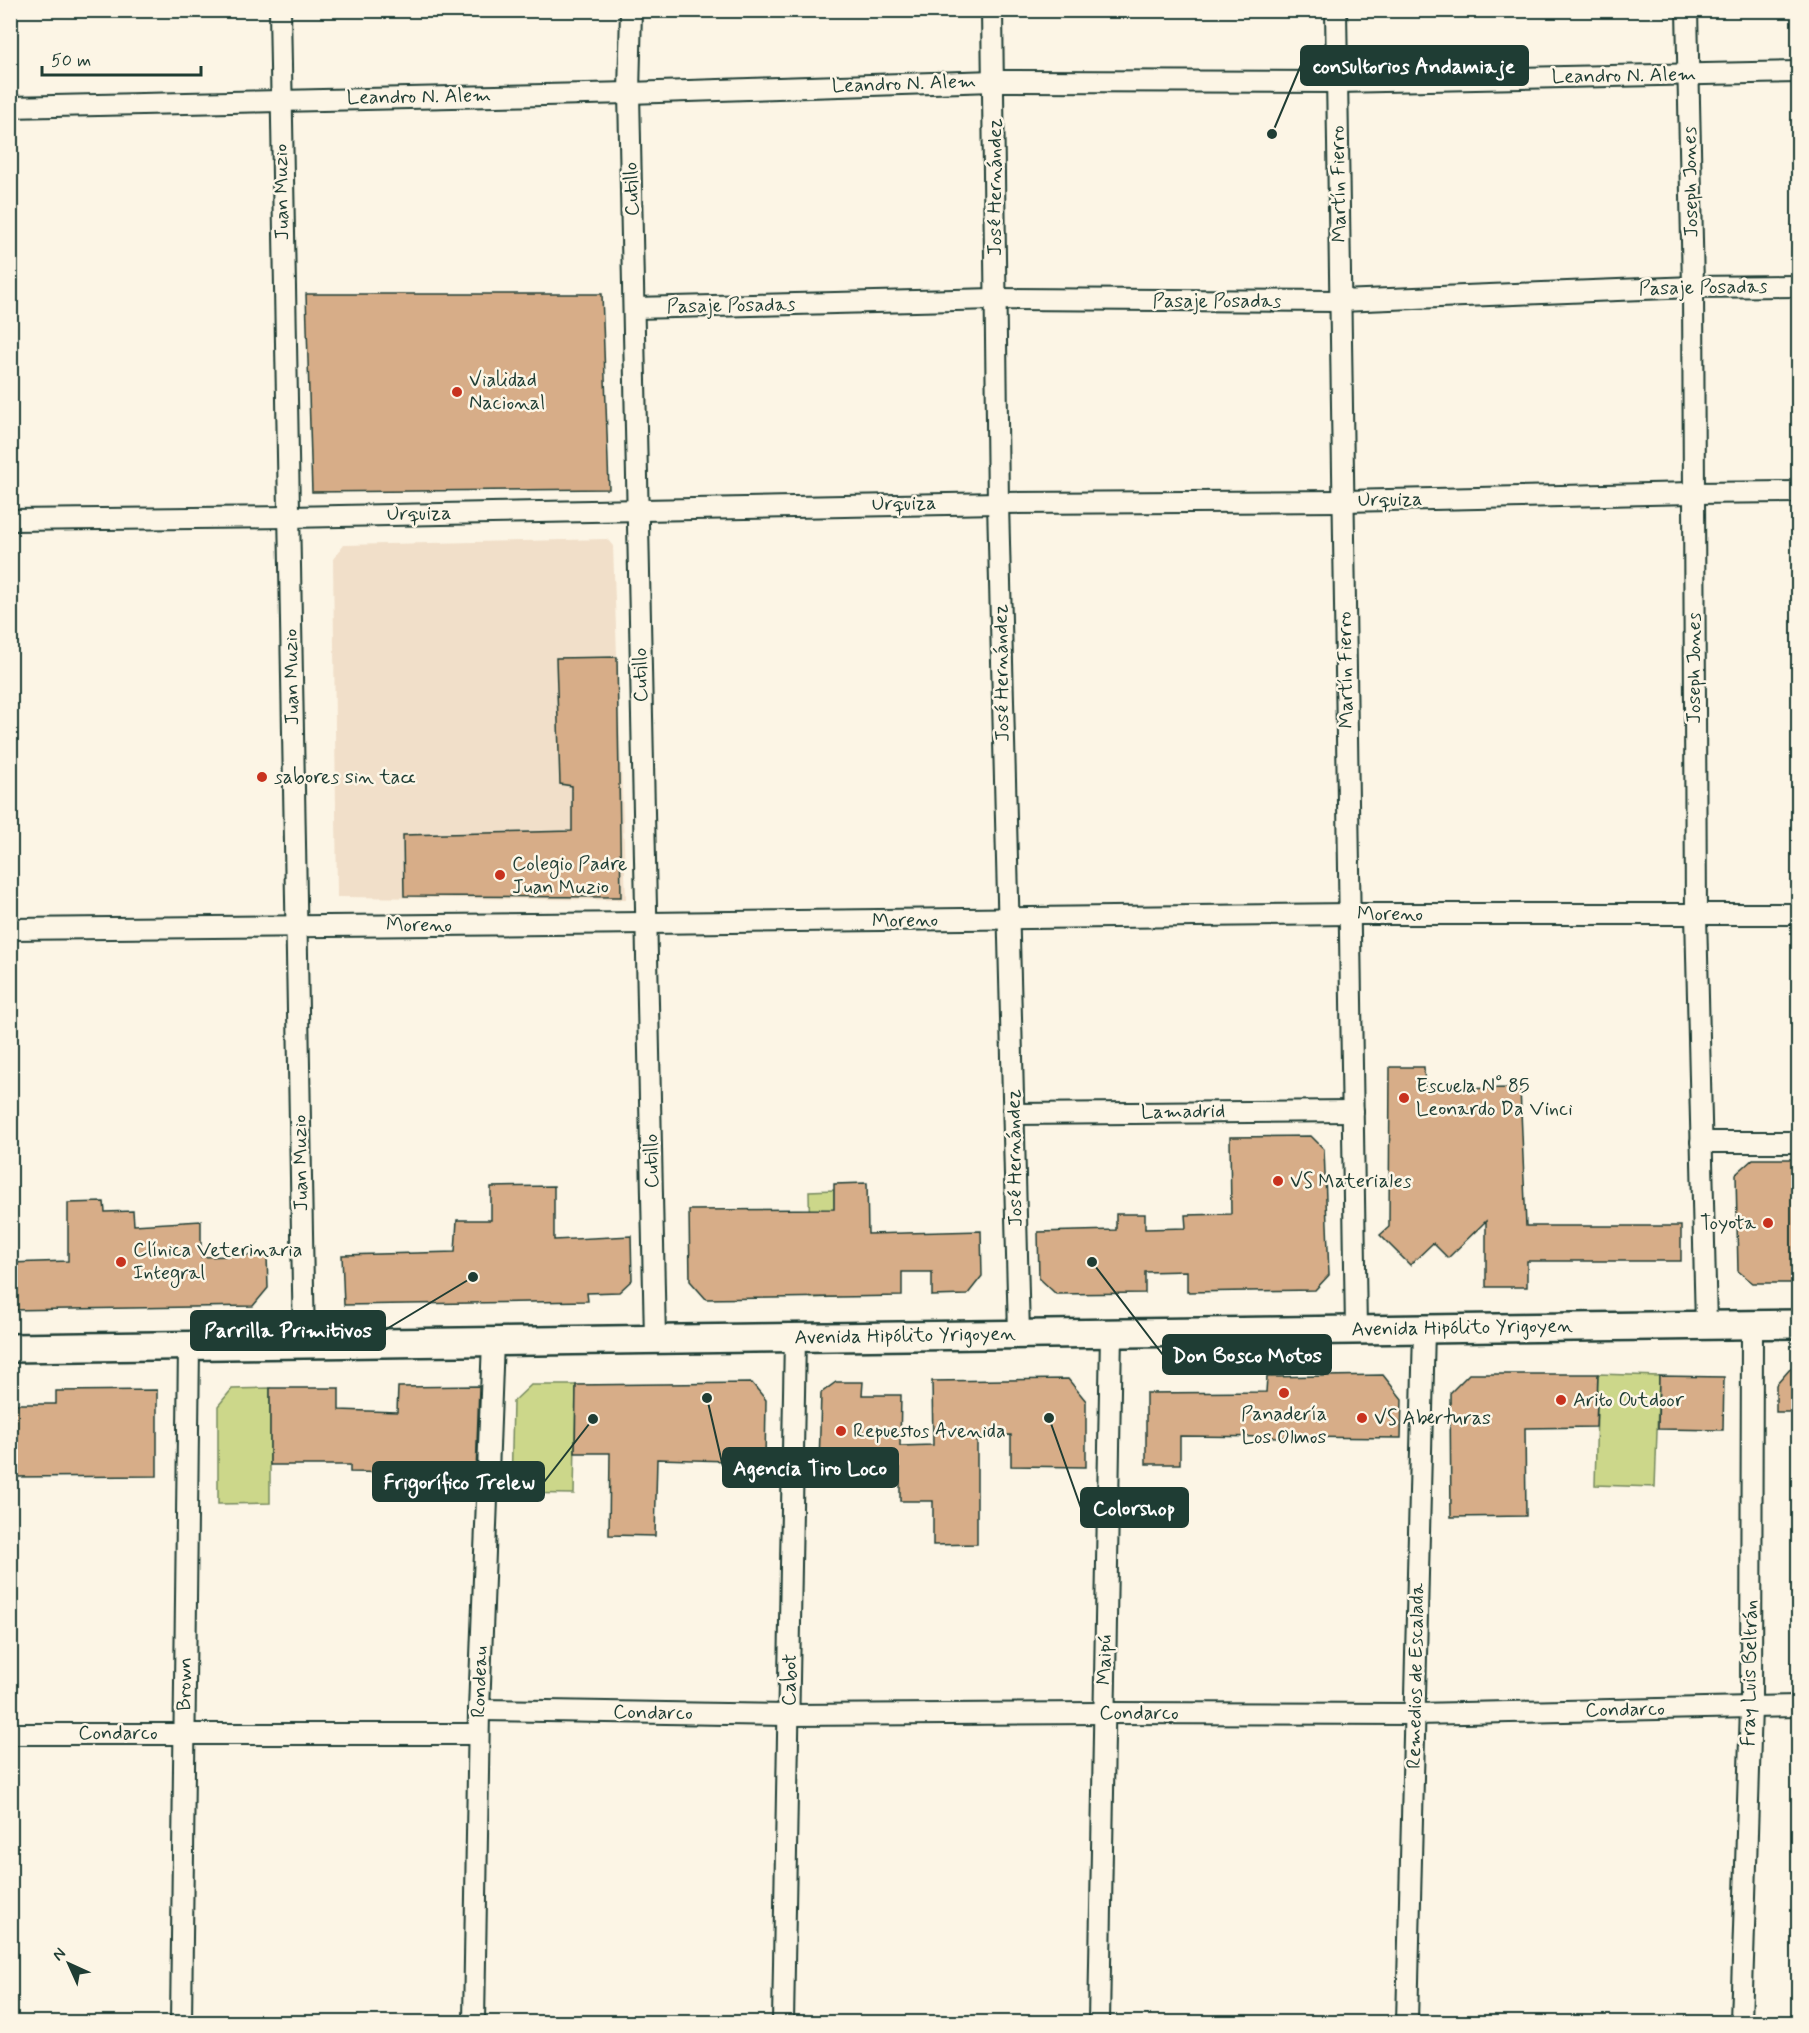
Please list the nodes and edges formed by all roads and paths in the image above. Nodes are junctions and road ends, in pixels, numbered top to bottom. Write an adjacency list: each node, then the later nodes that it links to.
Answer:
1 (280, 10): 11 (street, Juan Muzio)
2 (631, 10): 10 (street, Cutillo)
3 (992, 10): 8 (street, José Hernández)
4 (1336, 10): 9 (street, Martín Fierro)
5 (1686, 10): 7 (street, Joseph Jones)
6 (1798, 72): 7 (street, Leandro N. Alem)
7 (1689, 75): 9 (street, Leandro N. Alem); 14 (street, Joseph Jones)
8 (994, 81): 9 (street, Leandro N. Alem); 10 (street, Leandro N. Alem); 15 (street, José Hernández)
9 (1338, 82): 16 (street, Martín Fierro)
10 (629, 93): 11 (street, Leandro N. Alem); 17 (street, Cutillo)
11 (280, 100): 12 (street, Leandro N. Alem); 23 (street, Juan Muzio)
12 (10, 107)
13 (1798, 286): 14 (street, Pasaje Posadas)
14 (1693, 287): 16 (street, Pasaje Posadas); 19 (street, Joseph Jones)
15 (995, 299): 16 (street, Pasaje Posadas); 17 (street, Pasaje Posadas); 21 (street, José Hernández)
16 (1340, 301): 20 (street, Martín Fierro)
17 (635, 308): 22 (street, Cutillo)
18 (1798, 492): 19 (street, Urquiza)
19 (1693, 493): 20 (street, Urquiza); 27 (street, Joseph Jones)
20 (1344, 501): 21 (street, Urquiza); 25 (street, Martín Fierro)
21 (998, 503): 22 (street, Urquiza); 28 (street, José Hernández)
22 (638, 509): 23 (street, Urquiza); 29 (street, Cutillo)
23 (289, 517): 24 (street, Urquiza); 30 (street, Juan Muzio)
24 (10, 520)
25 (1350, 914): 27 (street, Moreno); 28 (street, Moreno); 32 (street, Martín Fierro)
26 (1798, 914): 27 (street, Moreno)
27 (1696, 915): 34 (street, Joseph Jones)
28 (1009, 919): 29 (street, Moreno); 33 (street, José Hernández)
29 (647, 924): 30 (street, Moreno); 44 (street, Cutillo)
30 (296, 926): 31 (street, Moreno); 46 (street, Juan Muzio)
31 (10, 929)
32 (1353, 1111): 33 (street, Lamadrid); 40 (street, Martín Fierro)
33 (1014, 1114): 42 (street, José Hernández)
34 (1701, 1142): 35 (street); 38 (street, Joseph Jones)
35 (1798, 1142)
36 (1752, 1324): 37 (main road, Avenida Hipólito Yrigoyen); 38 (main road, Avenida Hipólito Yrigoyen); 50 (street, Fray Luis Beltrán)
37 (1798, 1324)
38 (1706, 1325): 39 (main road, Avenida Hipólito Yrigoyen)
39 (1424, 1329): 40 (main road, Avenida Hipólito Yrigoyen); 53 (street, Remedios de Escalada)
40 (1356, 1330): 41 (main road, Avenida Hipólito Yrigoyen)
41 (1111, 1333): 42 (main road, Avenida Hipólito Yrigoyen); 52 (street, Maipú)
42 (1019, 1334): 43 (main road, Avenida Hipólito Yrigoyen)
43 (795, 1337): 44 (main road, Avenida Hipólito Yrigoyen); 54 (street, Cabot)
44 (656, 1339): 45 (main road, Avenida Hipólito Yrigoyen)
45 (493, 1341): 46 (main road, Avenida Hipólito Yrigoyen); 51 (street, Rondeau)
46 (304, 1344): 47 (main road, Avenida Hipólito Yrigoyen)
47 (189, 1346): 48 (main road, Avenida Hipólito Yrigoyen); 55 (street, Brown)
48 (10, 1348)
49 (1798, 1706): 50 (street, Condarco)
50 (1751, 1707): 53 (street, Condarco); 63 (street, Fray Luis Beltrán)
51 (479, 1710): 54 (street, Condarco); 57 (street, Rondeau)
52 (1104, 1713): 53 (street, Condarco); 54 (street, Condarco); 61 (street, Maipú)
53 (1416, 1714): 62 (street, Remedios de Escalada)
54 (789, 1715): 60 (street, Cabot)
55 (185, 1733): 56 (street, Condarco); 57 (street, Condarco); 58 (street, Brown)
56 (10, 1734)
57 (478, 1734): 59 (street, Rondeau)
58 (181, 2022)
59 (474, 2022)
60 (783, 2022)
61 (1099, 2022)
62 (1407, 2022)
63 (1741, 2022)

